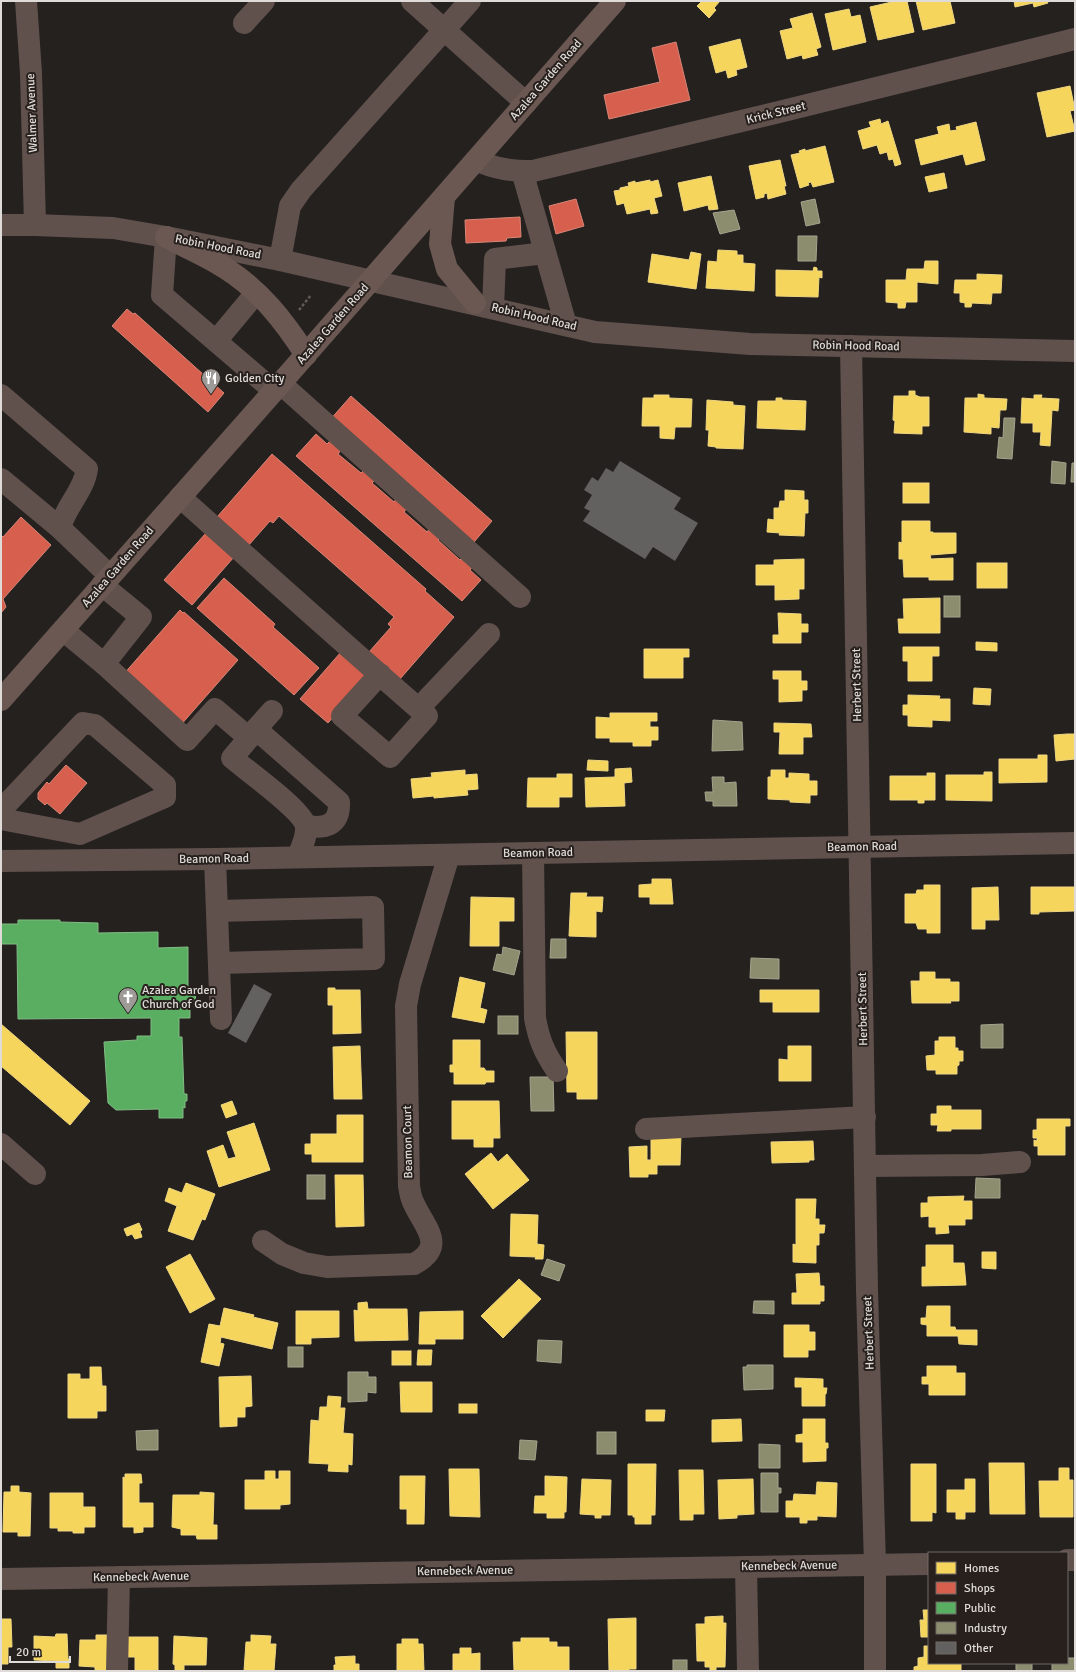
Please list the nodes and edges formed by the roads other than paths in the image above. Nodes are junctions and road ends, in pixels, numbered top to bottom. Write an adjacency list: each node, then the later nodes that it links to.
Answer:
1 (26, 1): 14 (street, Walmer Avenue)
2 (264, 1): 6 (street)
3 (412, 1): 7 (street)
4 (470, 1): 7 (street)
5 (615, 1): 9 (main road, Azalea Garden Road)
6 (244, 23)
7 (445, 29): 9 (street); 17 (street)
8 (1075, 39): 11 (street, Krick Street)
9 (526, 103): 10 (main road, Azalea Garden Road)
10 (476, 160): 11 (street, Krick Street); 12 (main road, Azalea Garden Road)
11 (522, 171): 16 (street)
12 (444, 197): 18 (main road, Azalea Garden Road); 20 (main road)
13 (1, 225): 14 (street, Robin Hood Road)
14 (35, 225): 15 (street, Robin Hood Road)
15 (166, 237): 17 (street, Robin Hood Road); 19 (main road); 22 (street)
16 (546, 253): 20 (street); 21 (street)
17 (280, 260): 18 (street, Robin Hood Road)
18 (371, 280): 20 (street, Robin Hood Road); 25 (main road, Azalea Garden Road)
19 (256, 293): 22 (street); 25 (main road)
20 (484, 306): 21 (street, Robin Hood Road)
21 (566, 325): 23 (street, Robin Hood Road)
22 (216, 341): 26 (street)
23 (851, 346): 24 (street, Robin Hood Road); 45 (street, Herbert Street)
24 (1075, 351)
25 (306, 355): 26 (main road, Azalea Garden Road)
26 (277, 387): 29 (main road, Azalea Garden Road); 32 (street)
27 (1, 395): 30 (street)
28 (1, 479): 30 (street)
29 (180, 497): 31 (main road, Azalea Garden Road); 36 (street)
30 (60, 528): 31 (street)
31 (106, 581): 33 (main road, Azalea Garden Road); 35 (street)
32 (520, 598)
33 (63, 630): 35 (street); 37 (main road, Azalea Garden Road)
34 (489, 634): 38 (street)
35 (104, 664): 40 (street)
36 (380, 674): 38 (street); 38 (street)
37 (1, 700)
38 (419, 708)
39 (272, 711): 40 (street)
40 (253, 733): 43 (street); 43 (street)
41 (1, 810): 42 (street)
42 (1, 819)
43 (306, 826): 48 (street)
44 (1075, 843): 45 (street, Beamon Road)
45 (860, 847): 46 (street, Beamon Road); 55 (street, Herbert Street)
46 (533, 853): 47 (street, Beamon Road); 54 (street)
47 (449, 855): 48 (street, Beamon Road); 61 (street, Beamon Court)
48 (298, 857): 49 (street, Beamon Road)
49 (215, 859): 50 (street, Beamon Road); 51 (street)
50 (1, 861)
51 (217, 911): 52 (street); 52 (street)
52 (219, 963): 53 (street)
53 (220, 1019)
54 (558, 1071)
55 (865, 1117): 56 (street); 59 (street, Herbert Street)
56 (646, 1130)
57 (1, 1144): 60 (street)
58 (1020, 1162): 59 (street)
59 (866, 1166): 63 (street, Herbert Street)
60 (35, 1174)
61 (263, 1241)
62 (928, 1564): 63 (street, Kennebeck Avenue)
63 (875, 1565): 64 (street, Kennebeck Avenue); 69 (street, Herbert Street)
64 (746, 1567): 65 (street, Kennebeck Avenue); 68 (street)
65 (119, 1577): 66 (street, Kennebeck Avenue); 67 (street)
66 (1, 1579)
67 (117, 1671)
68 (748, 1671)
69 (875, 1671)

